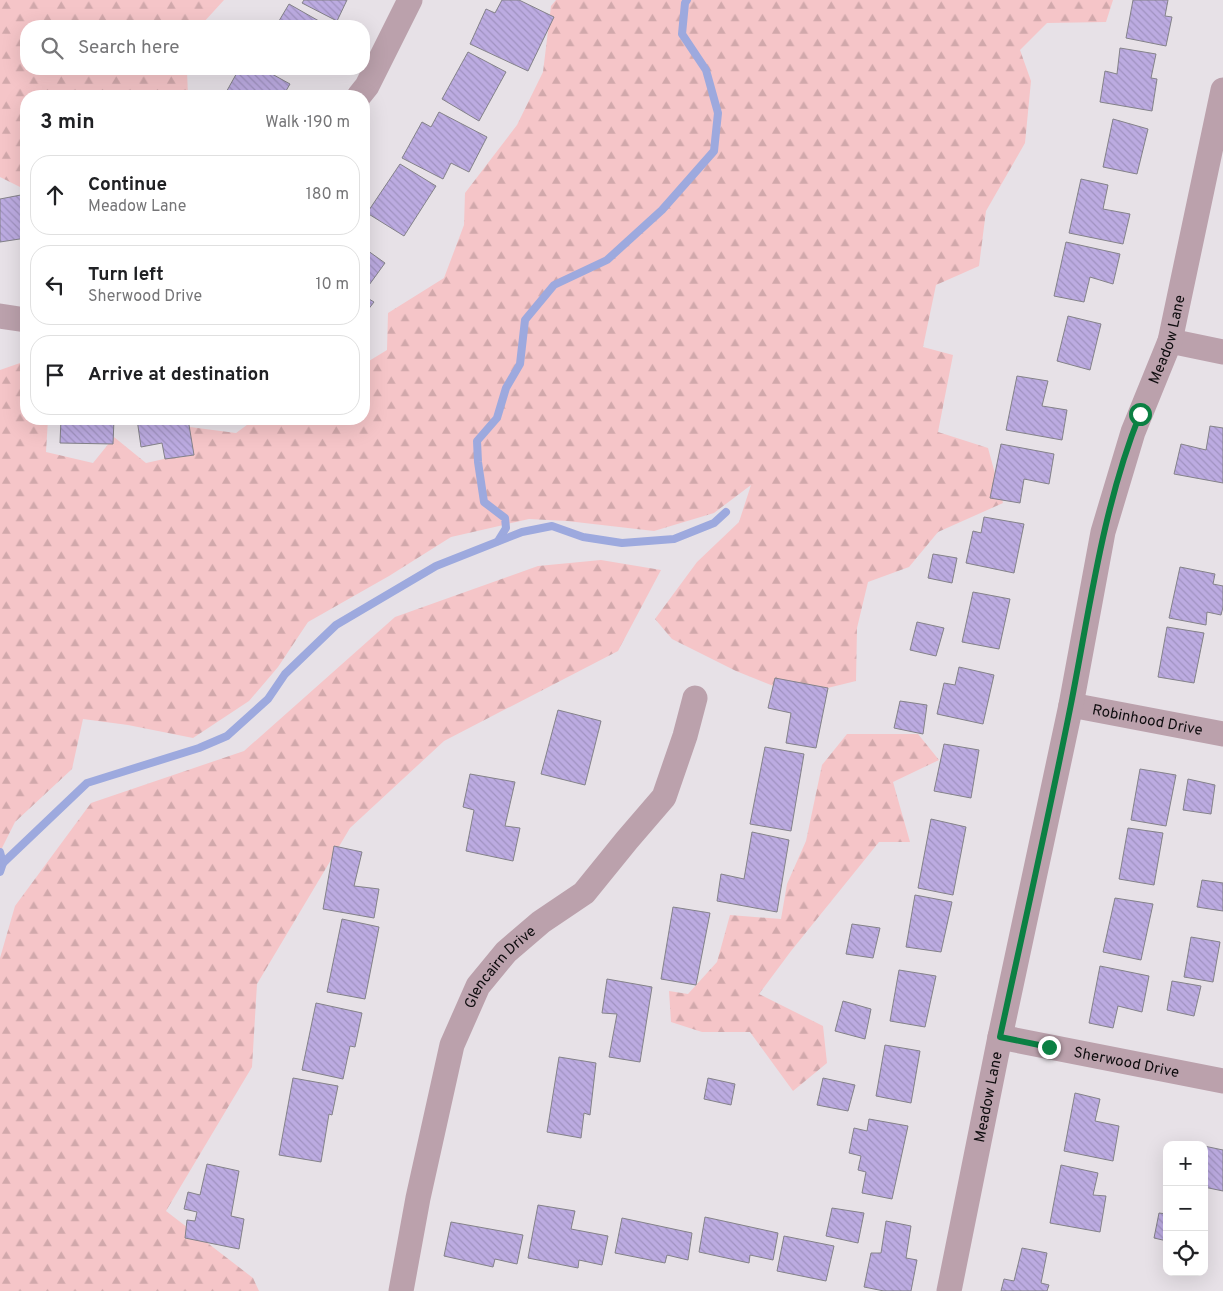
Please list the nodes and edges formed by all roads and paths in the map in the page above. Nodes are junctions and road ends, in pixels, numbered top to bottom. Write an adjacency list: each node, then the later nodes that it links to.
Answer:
1 (410, 0): 2 (street)
2 (363, 90)
3 (1223, 90): 6 (street, Meadow Lane)
4 (0, 316): 5 (street)
5 (20, 319)
6 (1170, 341): 7 (street); 9 (street, Meadow Lane)
7 (1223, 352)
8 (694, 698): 13 (street, Glencairn Drive)
9 (1071, 705): 10 (street, Robinhood Drive); 11 (street, Meadow Lane)
10 (1223, 734)
11 (1000, 1037): 12 (street, Sherwood Drive); 14 (street, Meadow Lane)
12 (1223, 1081)
13 (400, 1291)
14 (949, 1291)

